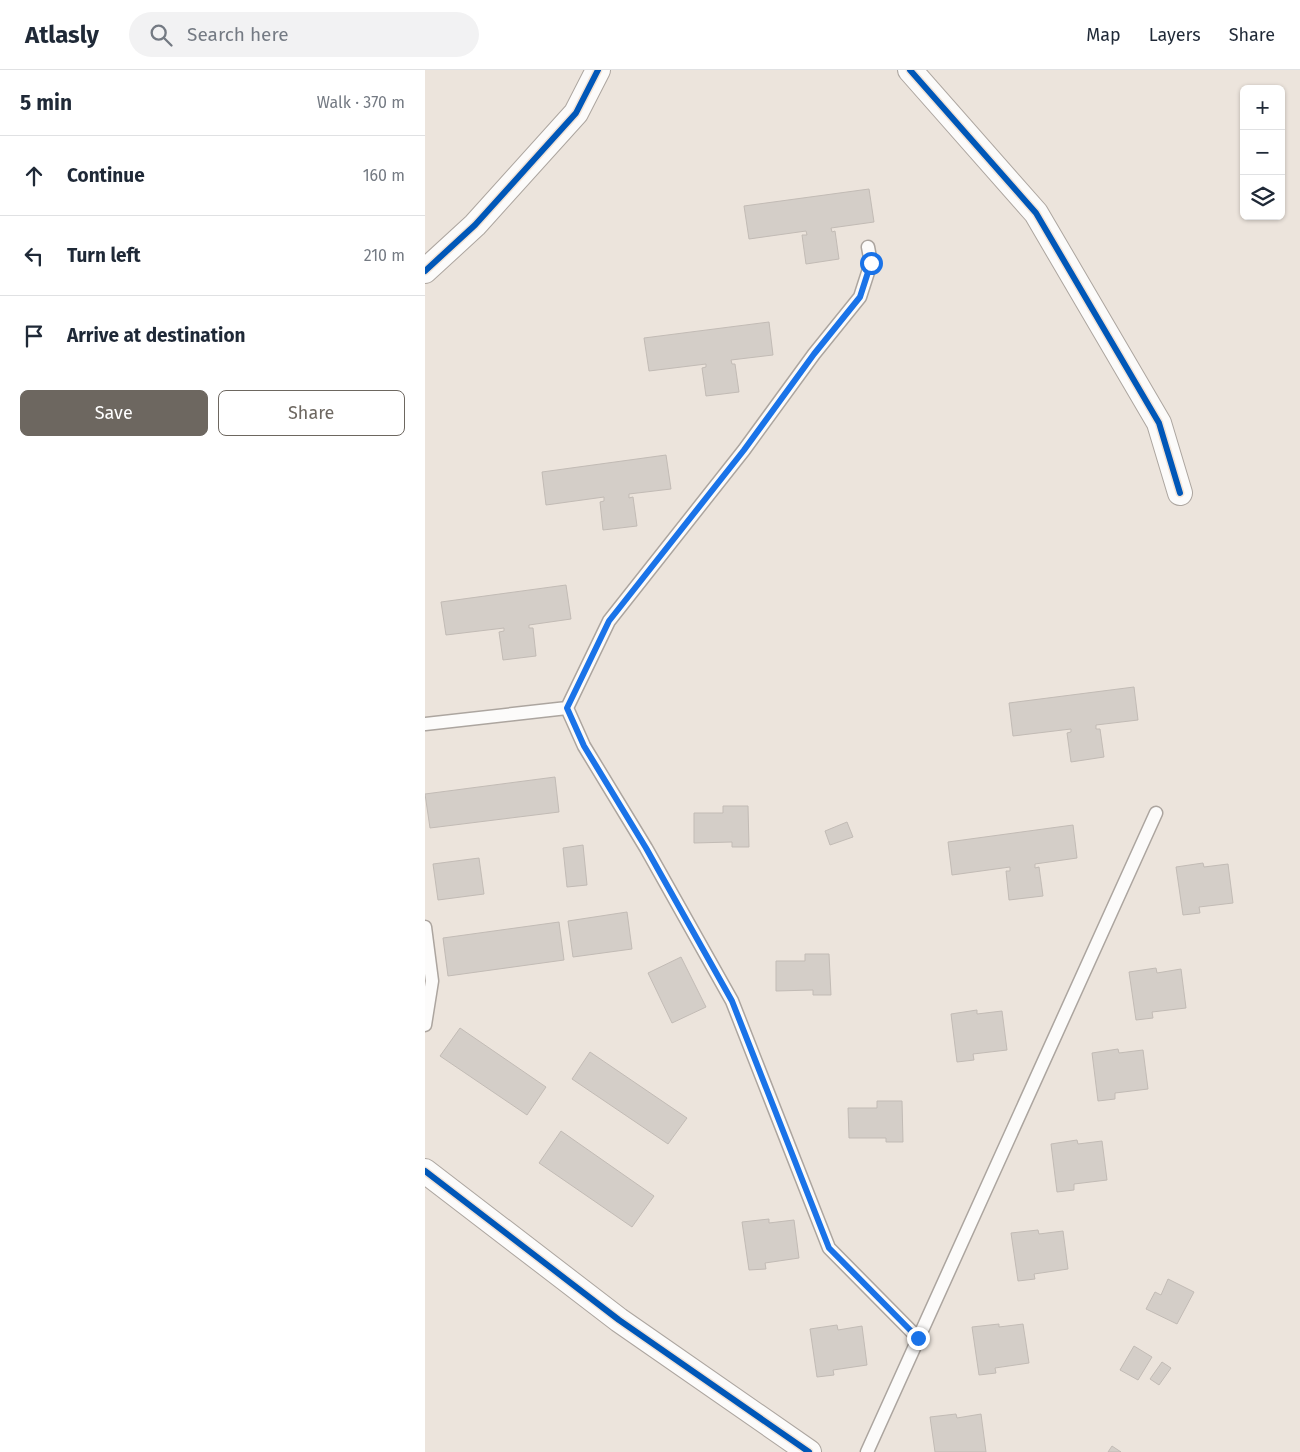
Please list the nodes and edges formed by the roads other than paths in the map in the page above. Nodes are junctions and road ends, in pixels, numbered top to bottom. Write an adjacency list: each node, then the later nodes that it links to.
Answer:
1 (598, 70): 4 (street)
2 (911, 70): 5 (street)
3 (868, 246): 6 (lane)
4 (425, 271)
5 (1180, 493)
6 (567, 708): 7 (lane); 12 (lane)
7 (425, 724)
8 (1156, 813): 12 (lane)
9 (425, 928): 10 (lane)
10 (425, 1026)
11 (425, 1171): 13 (street)
12 (918, 1338): 14 (lane)
13 (809, 1452)
14 (867, 1452)

